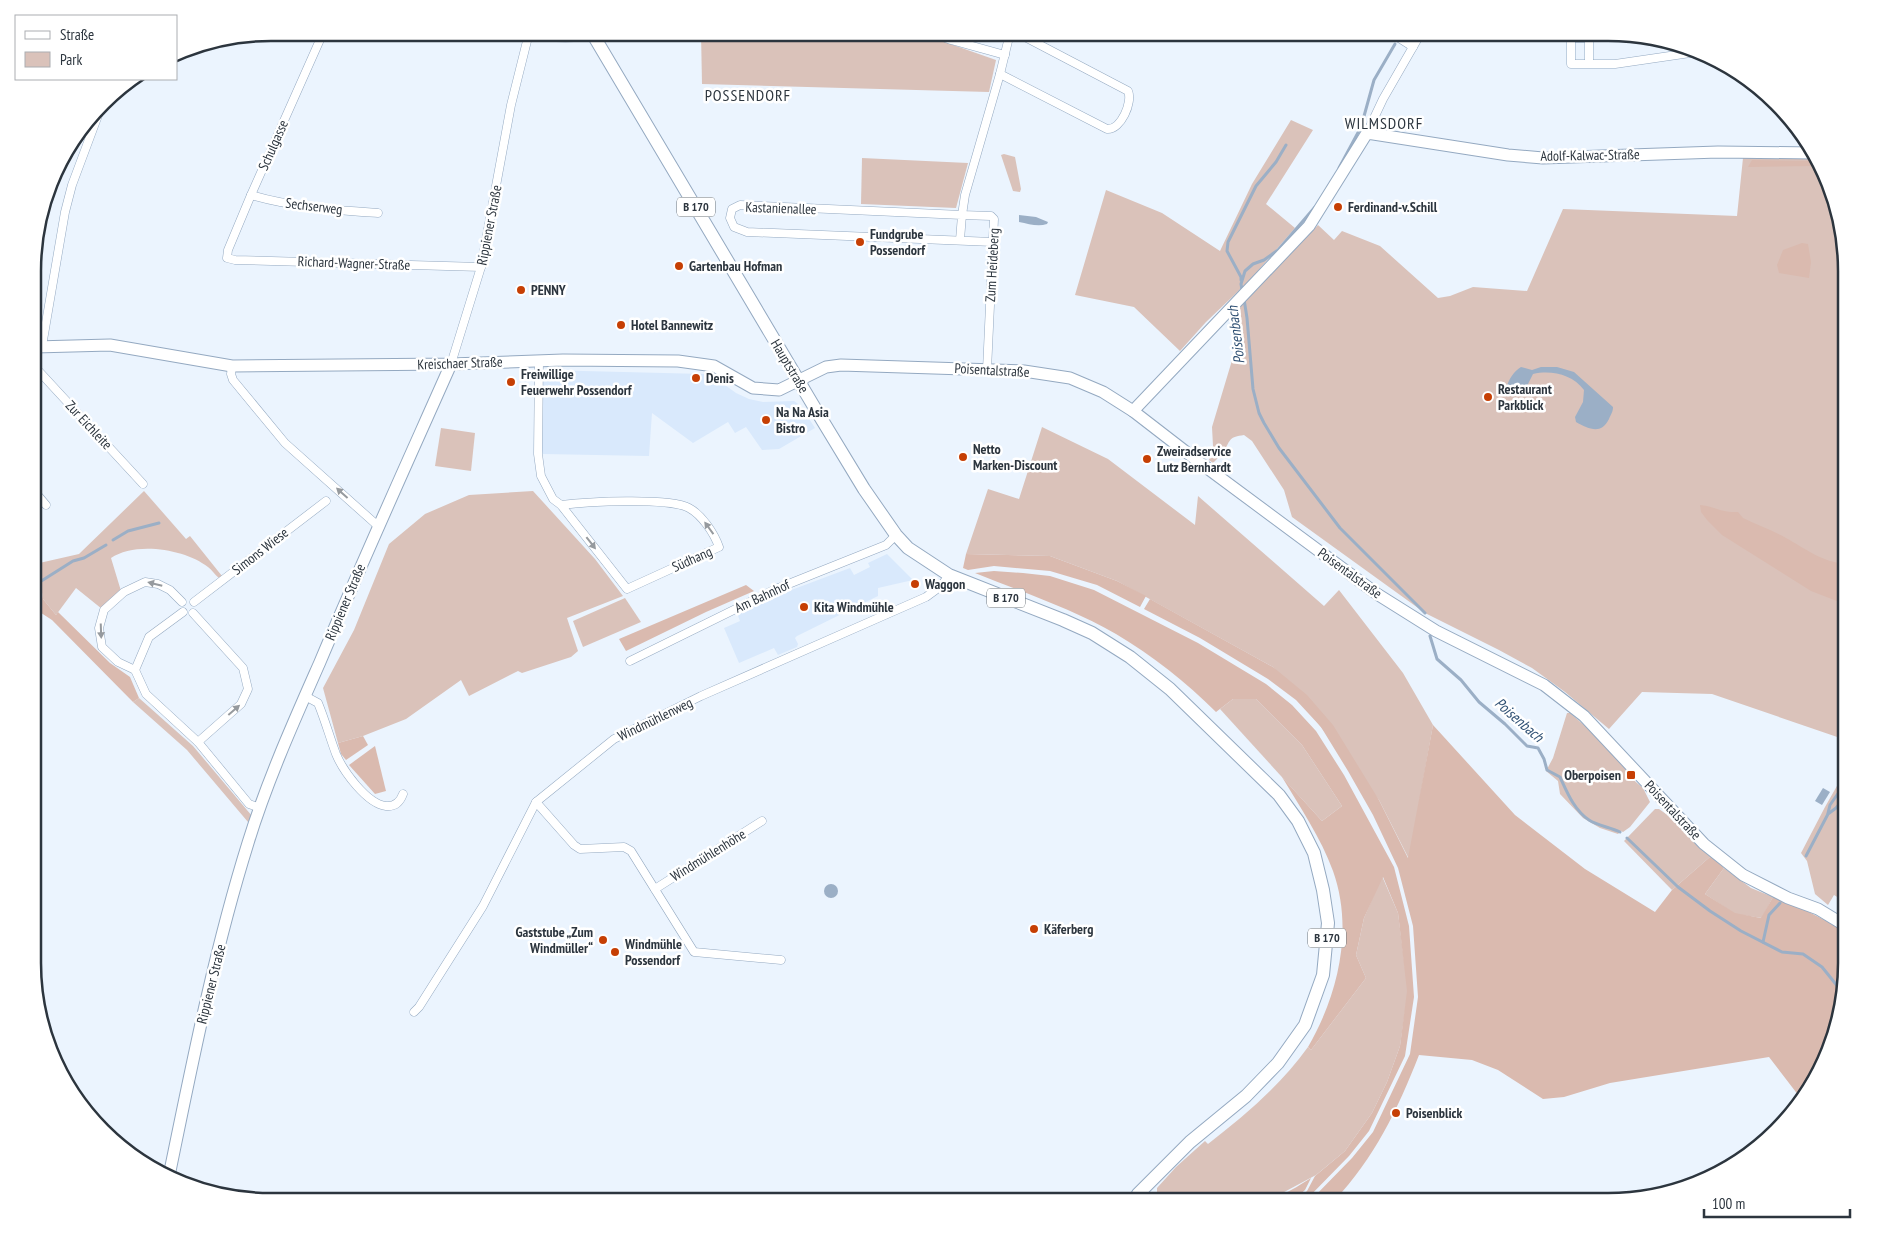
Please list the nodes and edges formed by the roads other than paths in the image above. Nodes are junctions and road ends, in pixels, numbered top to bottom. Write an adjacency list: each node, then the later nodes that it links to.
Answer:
1 (320, 41): 17 (street, Schulgasse)
2 (527, 41): 23 (street, Rippiener Straße)
3 (595, 41): 31 (main road, Hauptstraße / B 170)
4 (955, 41): 11 (street)
5 (1008, 41): 11 (street)
6 (1033, 41): 13 (street)
7 (1404, 41): 9 (street)
8 (1415, 41): 9 (street)
9 (1412, 47): 15 (street)
10 (1683, 54): 12 (street)
11 (1005, 55): 13 (street)
12 (1588, 64)
13 (1000, 74): 19 (street)
14 (94, 125): 24 (street)
15 (1367, 133): 16 (main road, Adolf-Kalwac-Straße); 32 (main road)
16 (1805, 153)
17 (251, 194): 18 (street, Sechserweg); 22 (street, Schulgasse)
18 (378, 213)
19 (962, 215): 20 (street); 20 (street, Kastanienallee); 21 (street, Zum Heideberg)
20 (960, 240): 21 (street, Kastanienallee)
21 (993, 242): 29 (street, Zum Heideberg)
22 (227, 258): 23 (street, Richard-Wagner-Straße)
23 (481, 267): 27 (street, Rippiener Straße)
24 (41, 331)
25 (41, 346): 28 (main road, Kreischaer Straße)
26 (539, 360): 27 (main road, Kreischaer Straße); 31 (main road, Kreischaer Straße); 37 (street, Südhang)
27 (451, 364): 28 (main road, Kreischaer Straße); 38 (main road, Rippiener Straße)
28 (232, 366): 38 (street, one-way to 28)
29 (987, 370): 31 (main road, Poisentalstraße); 32 (main road, Poisentalstraße)
30 (41, 375): 33 (street, Zur Eichleite)
31 (800, 380): 39 (main road, Hauptstraße / B 170)
32 (1133, 411): 54 (main road, Poisentalstraße)
33 (143, 484)
34 (41, 500): 36 (street)
35 (326, 500): 42 (street, Simons Wiese)
36 (46, 505)
37 (561, 505): 37 (street, Südhang, one-way to 37)
38 (378, 526): 47 (main road, Rippiener Straße)
39 (896, 535): 40 (main road, Hauptstraße / B 170); 45 (street, Am Bahnhof)
40 (949, 576): 50 (street, Windmühlenweg); 58 (main road, Hauptstraße / B 170)
41 (182, 602): 42 (street); 43 (street); 46 (street, one-way to 46)
42 (194, 602): 44 (street)
43 (183, 612): 44 (street); 46 (street)
44 (193, 613): 48 (street, one-way to 44)
45 (630, 661)
46 (135, 670): 48 (street)
47 (305, 696): 49 (street); 51 (main road, Rippiener Straße)
48 (198, 742): 51 (street)
49 (403, 794)
50 (536, 802): 53 (street, Windmühlenhöhe); 56 (street, Windmühlenweg)
51 (260, 808): 57 (main road, Rippiener Straße)
52 (762, 821): 53 (street, Windmühlenhöhe)
53 (654, 889): 55 (street, Windmühlenhöhe)
54 (1838, 921)
55 (781, 960)
56 (414, 1012)
57 (170, 1169)
58 (1139, 1193)

